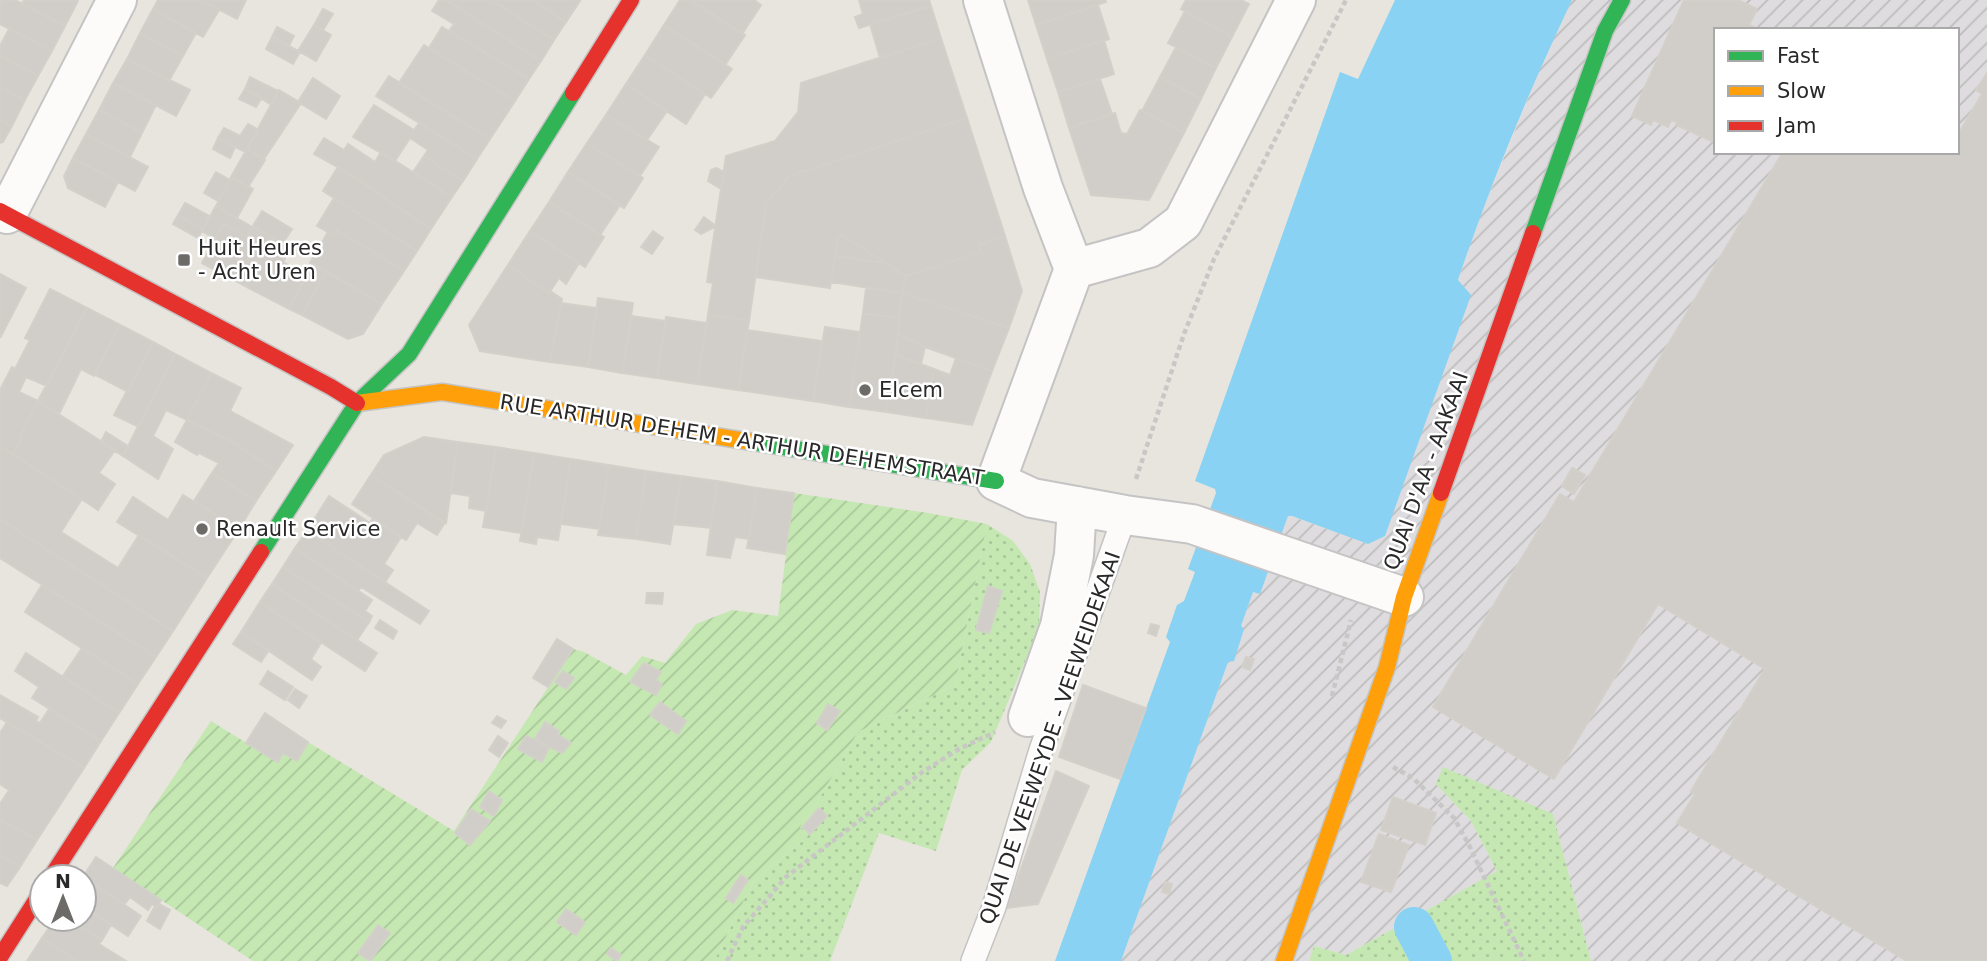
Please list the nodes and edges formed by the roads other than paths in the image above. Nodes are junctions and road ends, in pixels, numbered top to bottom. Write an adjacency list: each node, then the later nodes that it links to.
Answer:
1 (117, 0): 6 (street)
2 (631, 0): 8 (street)
3 (983, 0): 7 (street)
4 (1296, 0): 7 (street)
5 (1622, 0): 12 (street, QUAI D'AA - AAKAAI)
6 (3, 212): 8 (street)
7 (1073, 269): 9 (street)
8 (357, 403): 9 (street, RUE ARTHUR DEHEM - ARTHUR DEHEMSTRAAT); 14 (street)
9 (996, 481): 10 (street, RUE ARTHUR DEHEM - ARTHUR DEHEMSTRAAT)
10 (1077, 506): 11 (street, RUE ARTHUR DEHEM - ARTHUR DEHEMSTRAAT); 13 (street, QUAI DE VEEWEYDE - VEEWEIDEKAAI)
11 (1125, 515): 12 (street, RUE ARTHUR DEHEM - ARTHUR DEHEMSTRAAT); 17 (lane, QUAI DE VEEWEYDE - VEEWEIDEKAAI)
12 (1404, 597): 18 (street, QUAI D'AA - AAKAAI)
13 (1028, 717)
14 (60, 863)
15 (28, 913): 16 (street)
16 (0, 957)
17 (973, 961)
18 (1284, 961)

